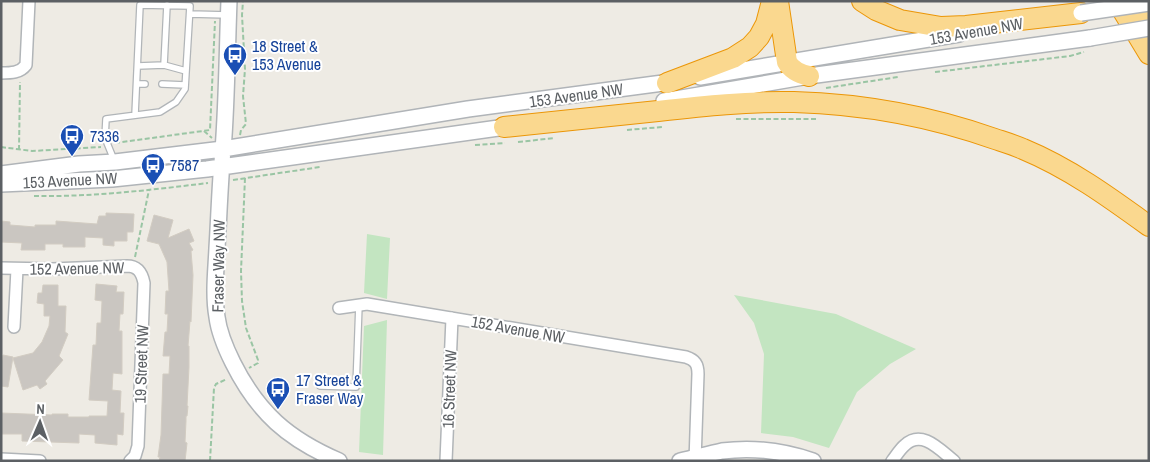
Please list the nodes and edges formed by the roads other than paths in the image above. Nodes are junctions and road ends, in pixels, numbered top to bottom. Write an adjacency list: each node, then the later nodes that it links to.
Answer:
1 (29, 1): 19 (street)
2 (772, 1): 21 (highway)
3 (778, 1): 15 (highway)
4 (862, 1): 10 (highway)
5 (1117, 1): 14 (highway)
6 (1141, 1): 12 (highway)
7 (1149, 3): 10 (main road, 153 Avenue NW, bridge)
8 (167, 5): 11 (lane); 16 (lane); 17 (lane)
9 (229, 8): 11 (lane); 28 (main road, Fraser Way NW)
10 (1081, 13): 15 (main road, 153 Avenue NW)
11 (190, 14): 18 (lane)
12 (1149, 16)
13 (1149, 28): 20 (main road, 153 Avenue NW, bridge)
14 (1149, 54)
15 (787, 62): 20 (highway); 21 (main road, 153 Avenue NW)
16 (164, 65): 17 (lane); 18 (lane)
17 (138, 66): 22 (lane)
18 (186, 70): 25 (lane)
19 (1, 73)
20 (816, 82): 27 (main road, 153 Avenue NW)
21 (667, 83): 28 (main road, 153 Avenue NW)
22 (137, 84): 23 (lane); 26 (lane)
23 (146, 84)
24 (162, 84): 25 (lane)
25 (185, 85): 26 (lane)
26 (135, 115): 29 (lane)
27 (506, 135): 30 (main road, 153 Avenue NW); 33 (highway)
28 (218, 144): 29 (main road, 153 Avenue NW); 30 (main road, Fraser Way NW)
29 (115, 162): 31 (main road, 153 Avenue NW)
30 (222, 167): 32 (main road, 153 Avenue NW); 42 (main road, Fraser Way NW)
31 (1, 174)
32 (1, 184)
33 (1149, 226)
34 (134, 267): 36 (street, 152 Avenue NW); 46 (street, 19 Street NW)
35 (1, 268): 36 (street, 152 Avenue NW)
36 (17, 269): 40 (street, 152 Avenue NW)
37 (359, 304): 38 (street, 152 Avenue NW); 39 (street, 152 Avenue NW); 41 (lane)
38 (339, 308)
39 (452, 318): 44 (street, 152 Avenue NW); 48 (street, 16 Street NW)
40 (14, 327)
41 (320, 386)
42 (323, 458): 47 (main road, Fraser Way NW)
43 (1, 459): 45 (street)
44 (696, 459): 49 (main road); 50 (main road)
45 (40, 461)
46 (130, 461)
47 (339, 461)
48 (446, 461)
49 (680, 461)
50 (813, 461)
51 (892, 461): 52 (street)
52 (954, 461)

